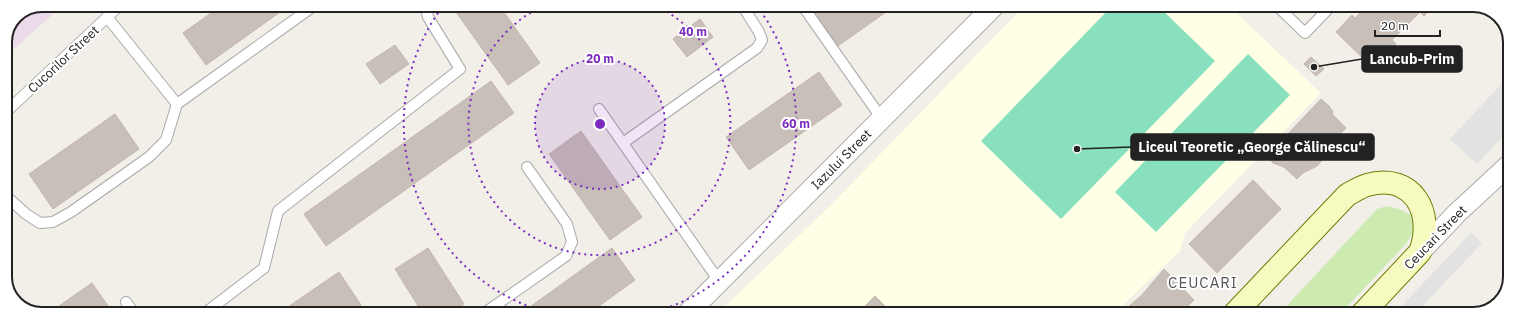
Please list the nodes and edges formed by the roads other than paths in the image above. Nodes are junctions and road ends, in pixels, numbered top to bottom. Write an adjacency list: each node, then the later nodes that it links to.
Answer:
1 (112, 12): 9 (lane, Cucorilor Street)
2 (305, 12): 10 (lane)
3 (427, 12): 22 (lane)
4 (746, 12): 14 (lane)
5 (807, 12): 13 (lane)
6 (988, 12): 13 (street, Iazului Street)
7 (1283, 12): 8 (lane)
8 (1325, 12)
9 (107, 17): 10 (lane); 11 (lane, Cucorilor Street)
10 (177, 104): 17 (lane)
11 (12, 106)
12 (599, 109): 14 (lane)
13 (882, 119): 19 (street, Iazului Street)
14 (623, 143): 19 (lane)
15 (527, 167): 23 (lane)
16 (1503, 170): 18 (street, Ceucari Street)
17 (12, 201)
18 (1420, 252): 25 (street); 26 (street, Ceucari Street)
19 (719, 281): 24 (street, Iazului Street)
20 (126, 302): 21 (lane)
21 (130, 307)
22 (214, 307)
23 (493, 307)
24 (694, 307)
25 (1241, 307)
26 (1369, 307)

